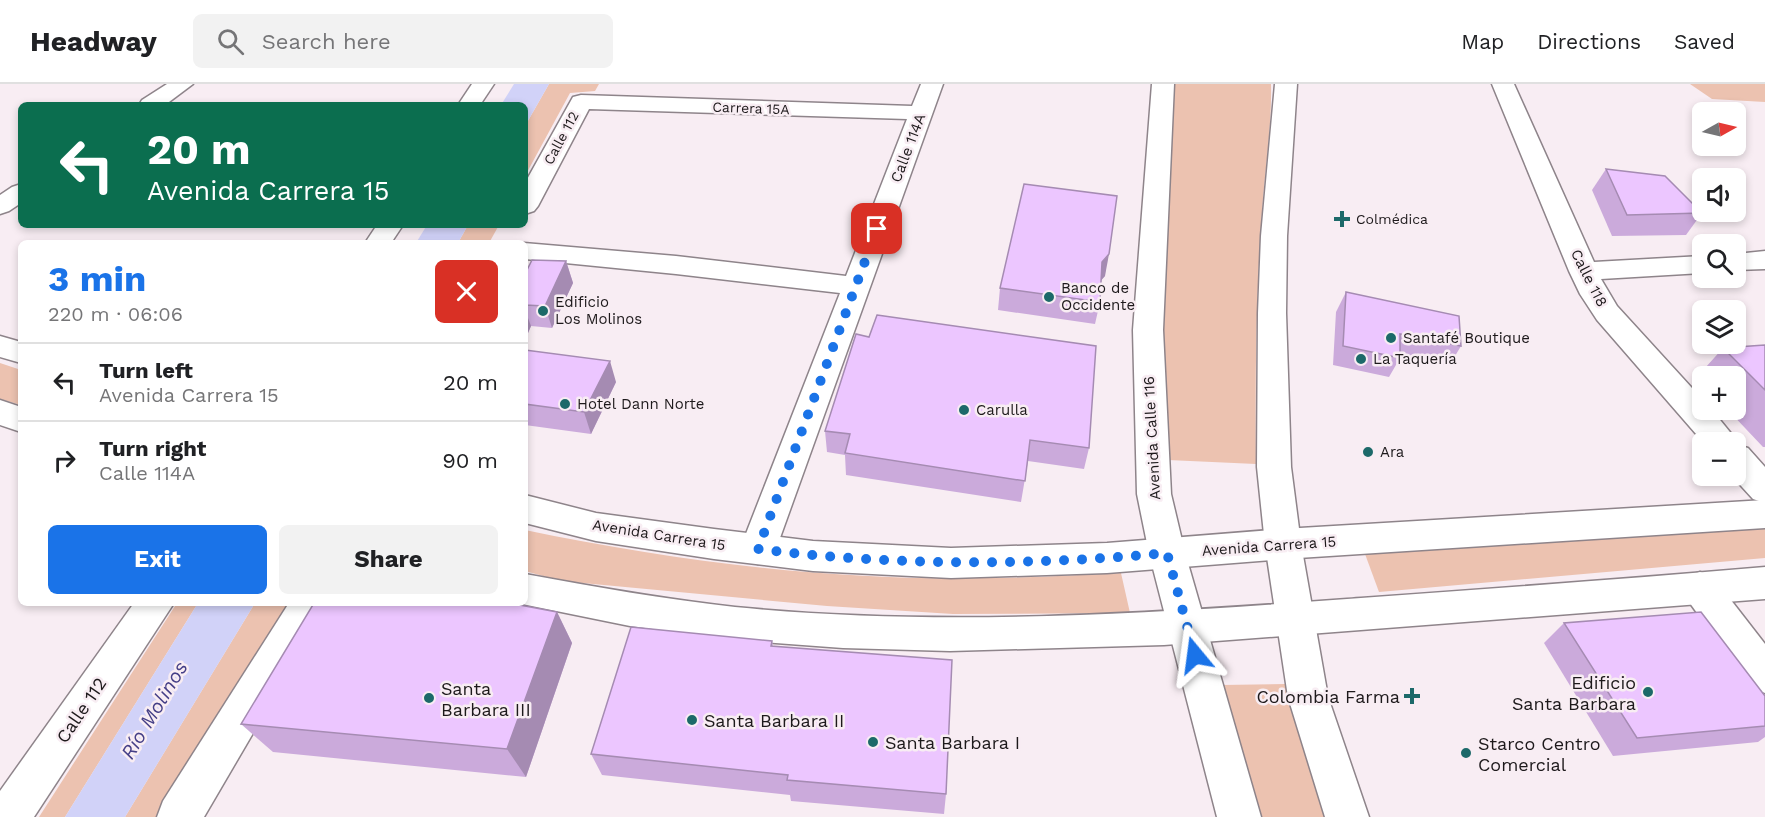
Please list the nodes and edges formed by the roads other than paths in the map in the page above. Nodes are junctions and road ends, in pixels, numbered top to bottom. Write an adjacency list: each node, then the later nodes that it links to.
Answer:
1 (182, 84): 7 (main road)
2 (483, 84): 8 (main road)
3 (932, 84): 10 (main road, Calle 114A)
4 (1162, 84): 31 (main road, Avenida Calle 116)
5 (1286, 84): 29 (main road)
6 (1503, 84): 18 (main road, Calle 118)
7 (155, 102)
8 (471, 102)
9 (581, 102): 10 (main road, Carrera 15A); 12 (main road, Calle 112)
10 (921, 113): 19 (main road, Calle 114A)
11 (18, 194): 13 (main road)
12 (528, 201)
13 (0, 206)
14 (528, 244): 19 (main road)
15 (1765, 260): 16 (main road)
16 (1746, 261)
17 (1692, 265): 18 (main road)
18 (1583, 271): 24 (main road, Calle 118)
19 (855, 286): 30 (main road, Calle 114A)
20 (0, 346): 21 (main road)
21 (18, 351)
22 (0, 412): 23 (main road)
23 (18, 419)
24 (1713, 432)
25 (1746, 468): 26 (main road)
26 (1765, 490)
27 (528, 510): 30 (main road, Avenida Carrera 15)
28 (1765, 514): 29 (main road, Avenida Carrera 15)
29 (1283, 544): 31 (main road, Avenida Carrera 15); 37 (main road)
30 (758, 549): 31 (main road, Avenida Carrera 15)
31 (1167, 553): 38 (main road, Avenida Calle 116)
32 (1765, 583): 33 (main road)
33 (1700, 588): 37 (main road); 39 (main road)
34 (528, 591): 38 (main road)
35 (153, 606): 40 (main road, Calle 112)
36 (308, 606): 41 (main road)
37 (1296, 619): 38 (main road); 43 (main road)
38 (1187, 627): 42 (main road, Avenida Calle 116)
39 (1765, 675)
40 (8, 817)
41 (179, 817)
42 (1239, 817)
43 (1347, 817)

